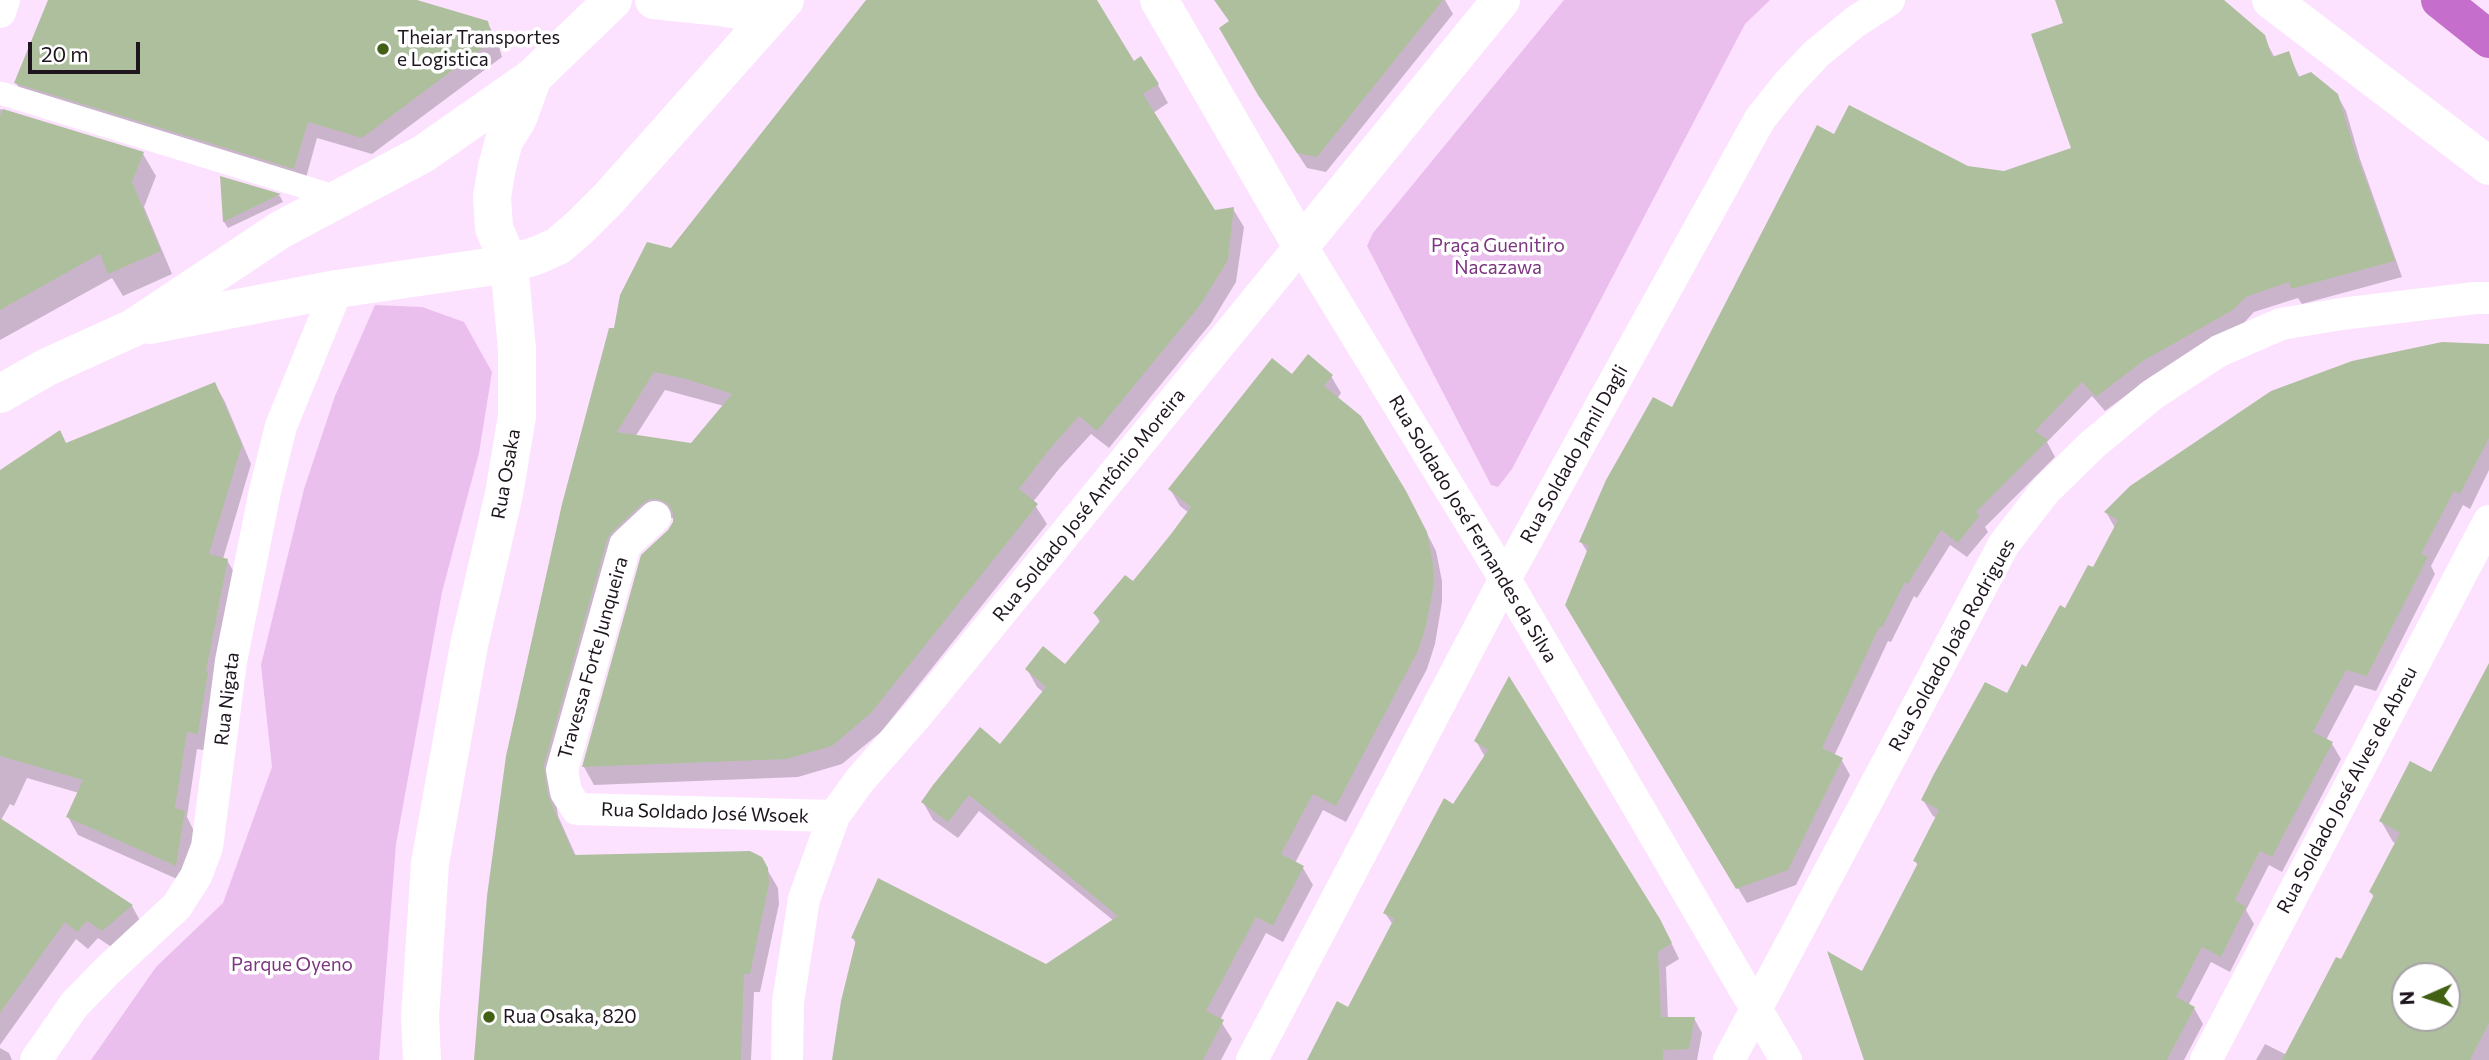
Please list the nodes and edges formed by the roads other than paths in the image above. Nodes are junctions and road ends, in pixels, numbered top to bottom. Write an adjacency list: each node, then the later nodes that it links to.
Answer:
1 (4, 0): 10 (street)
2 (613, 0): 12 (street)
3 (654, 0): 9 (street)
4 (1159, 0): 16 (street, Rua Soldado José Fernandes da Silva)
5 (1501, 0): 16 (street, Rua Soldado José Antônio Moreira)
6 (1889, 0): 24 (street, Rua Soldado Jamil Dagli)
7 (2271, 0): 14 (street)
8 (2440, 0): 11 (highway)
9 (778, 8): 17 (street)
10 (0, 12)
11 (2489, 39)
12 (533, 77): 15 (street); 17 (street, Rua Osaka)
13 (0, 93): 15 (street)
14 (2489, 166)
15 (340, 198): 20 (street)
16 (1301, 245): 24 (street, Rua Soldado José Fernandes da Silva); 26 (street, Rua Soldado José Antônio Moreira)
17 (509, 264): 18 (street); 29 (street, Rua Osaka)
18 (337, 289): 20 (street); 28 (street, Rua Nigata)
19 (2489, 298): 27 (street, Rua Soldado João Rodrigues)
20 (133, 328): 21 (street)
21 (0, 394)
22 (655, 517): 25 (street, Travessa Forte Junqueira)
23 (2489, 521): 34 (street, Rua Soldado José Alves de Abreu)
24 (1505, 579): 27 (street, Rua Soldado José Fernandes da Silva); 31 (street, Rua Soldado Jamil Dagli)
25 (576, 809): 26 (street, Rua Soldado José Wsoek)
26 (834, 816): 30 (street, Rua Soldado José Antônio Moreira)
27 (1755, 1009): 32 (street, Rua Soldado João Rodrigues); 33 (street, Rua Soldado José Fernandes da Silva)
28 (36, 1060)
29 (422, 1060)
30 (787, 1060)
31 (1252, 1060)
32 (1729, 1060)
33 (1786, 1060)
34 (2206, 1060)

